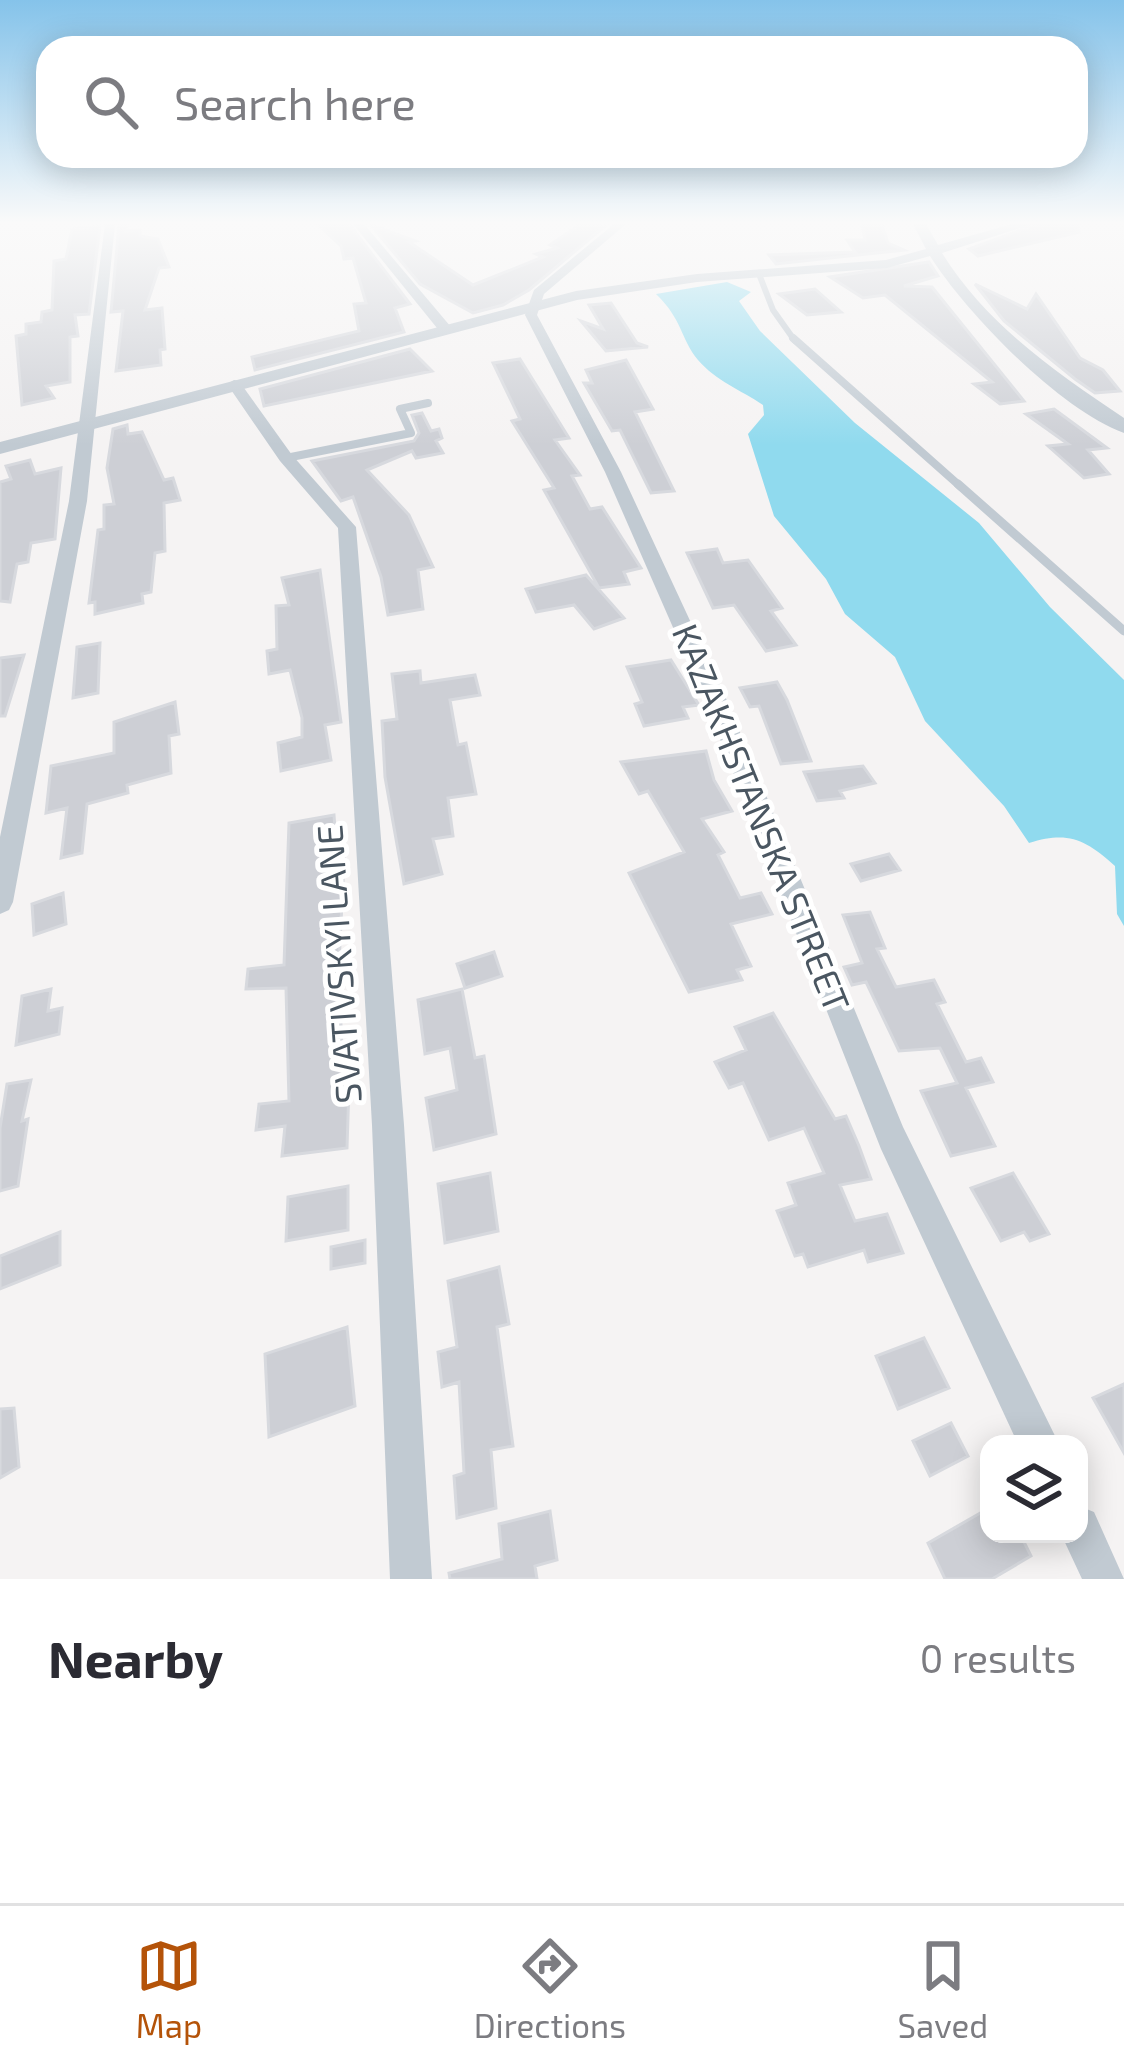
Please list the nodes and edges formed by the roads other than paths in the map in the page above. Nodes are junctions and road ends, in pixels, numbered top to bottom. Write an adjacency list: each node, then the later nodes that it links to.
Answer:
1 (99, 298): 11 (street)
2 (419, 298): 8 (street)
3 (536, 298): 7 (street)
4 (568, 298): 7 (street)
5 (768, 298): 15 (lane)
6 (965, 298): 12 (street)
7 (533, 305): 8 (street); 17 (street, KAZAKHSTANSKA STREET)
8 (446, 330): 9 (street)
9 (234, 384): 11 (street); 14 (street, SVATIVSKYI LANE)
10 (428, 403): 14 (lane)
11 (88, 424): 13 (street); 16 (street)
12 (1124, 427)
13 (0, 448)
14 (286, 458): 19 (street, SVATIVSKYI LANE)
15 (1124, 631)
16 (0, 902)
17 (1035, 1435)
18 (1087, 1543): 20 (street)
19 (411, 1579)
20 (1104, 1579)

